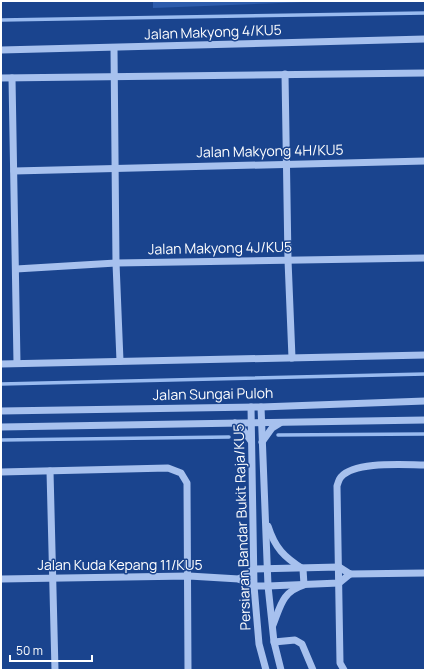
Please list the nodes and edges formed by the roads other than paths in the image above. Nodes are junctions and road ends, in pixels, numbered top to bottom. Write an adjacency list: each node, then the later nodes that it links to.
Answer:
1 (425, 39): 2 (street, Jalan Makyong 4/KU5)
2 (114, 48): 3 (street, Jalan Makyong 4/KU5); 6 (street)
3 (1, 50)
4 (425, 73): 5 (street)
5 (285, 74): 6 (street); 10 (street)
6 (114, 76): 8 (street); 11 (street)
7 (1, 78): 8 (street)
8 (12, 78): 12 (street)
9 (425, 161): 10 (street, Jalan Makyong 4H/KU5)
10 (287, 164): 11 (street, Jalan Makyong 4H/KU5); 14 (street)
11 (115, 168): 12 (street, Jalan Makyong 4H/KU5); 15 (street)
12 (14, 171): 16 (street)
13 (425, 258): 14 (street, Jalan Makyong 4J/KU5)
14 (288, 260): 15 (street, Jalan Makyong 4J/KU5); 18 (street)
15 (116, 263): 16 (street, Jalan Makyong 4J/KU5); 19 (street)
16 (16, 269): 20 (street)
17 (425, 355): 18 (street)
18 (292, 358): 19 (street)
19 (120, 361): 20 (street)
20 (17, 363): 21 (street)
21 (1, 364)
22 (425, 401): 24 (street, Jalan Sungai Puloh)
23 (251, 407): 24 (street, Jalan Sungai Puloh); 25 (street, Jalan Sungai Puloh); 28 (street, Persiaran Bandar Bukit Raja/KU5)
24 (260, 407): 29 (street, Persiaran Bandar Bukit Raja/KU5)
25 (1, 411)
26 (425, 420): 30 (street)
27 (235, 423): 28 (street); 31 (street); 33 (street)
28 (251, 423): 29 (street); 33 (street, Persiaran Bandar Bukit Raja/KU5)
29 (261, 423): 30 (street); 32 (street, Persiaran Bandar Bukit Raja/KU5)
30 (280, 423): 32 (street)
31 (1, 427)
32 (262, 442): 37 (street, Persiaran Bandar Bukit Raja/KU5)
33 (252, 443): 40 (street, Persiaran Bandar Bukit Raja/KU5)
34 (425, 464): 38 (street)
35 (50, 471): 36 (street); 44 (street); 45 (street)
36 (1, 472)
37 (265, 517): 39 (street); 41 (street, Persiaran Bandar Bukit Raja/KU5)
38 (339, 567): 39 (street); 43 (street); 48 (street)
39 (304, 568): 41 (street); 49 (street)
40 (254, 569): 41 (street); 47 (street); 50 (street, Persiaran Bandar Bukit Raja/KU5)
41 (267, 569): 51 (street, Persiaran Bandar Bukit Raja/KU5)
42 (425, 573): 43 (street)
43 (350, 574): 48 (street)
44 (189, 576): 45 (street, Jalan Kuda Kepang 11/KU5); 47 (street, Jalan Kuda Kepang 11/KU5); 55 (street)
45 (52, 578): 46 (street, Jalan Kuda Kepang 11/KU5); 54 (street)
46 (1, 579)
47 (239, 579): 50 (street)
48 (338, 583): 49 (street); 59 (street)
49 (304, 585): 51 (street); 52 (street)
50 (254, 586): 51 (street); 56 (street, Persiaran Bandar Bukit Raja/KU5)
51 (268, 586): 52 (street, Persiaran Bandar Bukit Raja/KU5)
52 (272, 627): 53 (street, Persiaran Bandar Bukit Raja/KU5)
53 (274, 642): 57 (street, Persiaran Bandar Bukit Raja/KU5); 58 (street)
54 (55, 670)
55 (188, 670)
56 (266, 670)
57 (281, 670)
58 (313, 670)
59 (344, 670)

